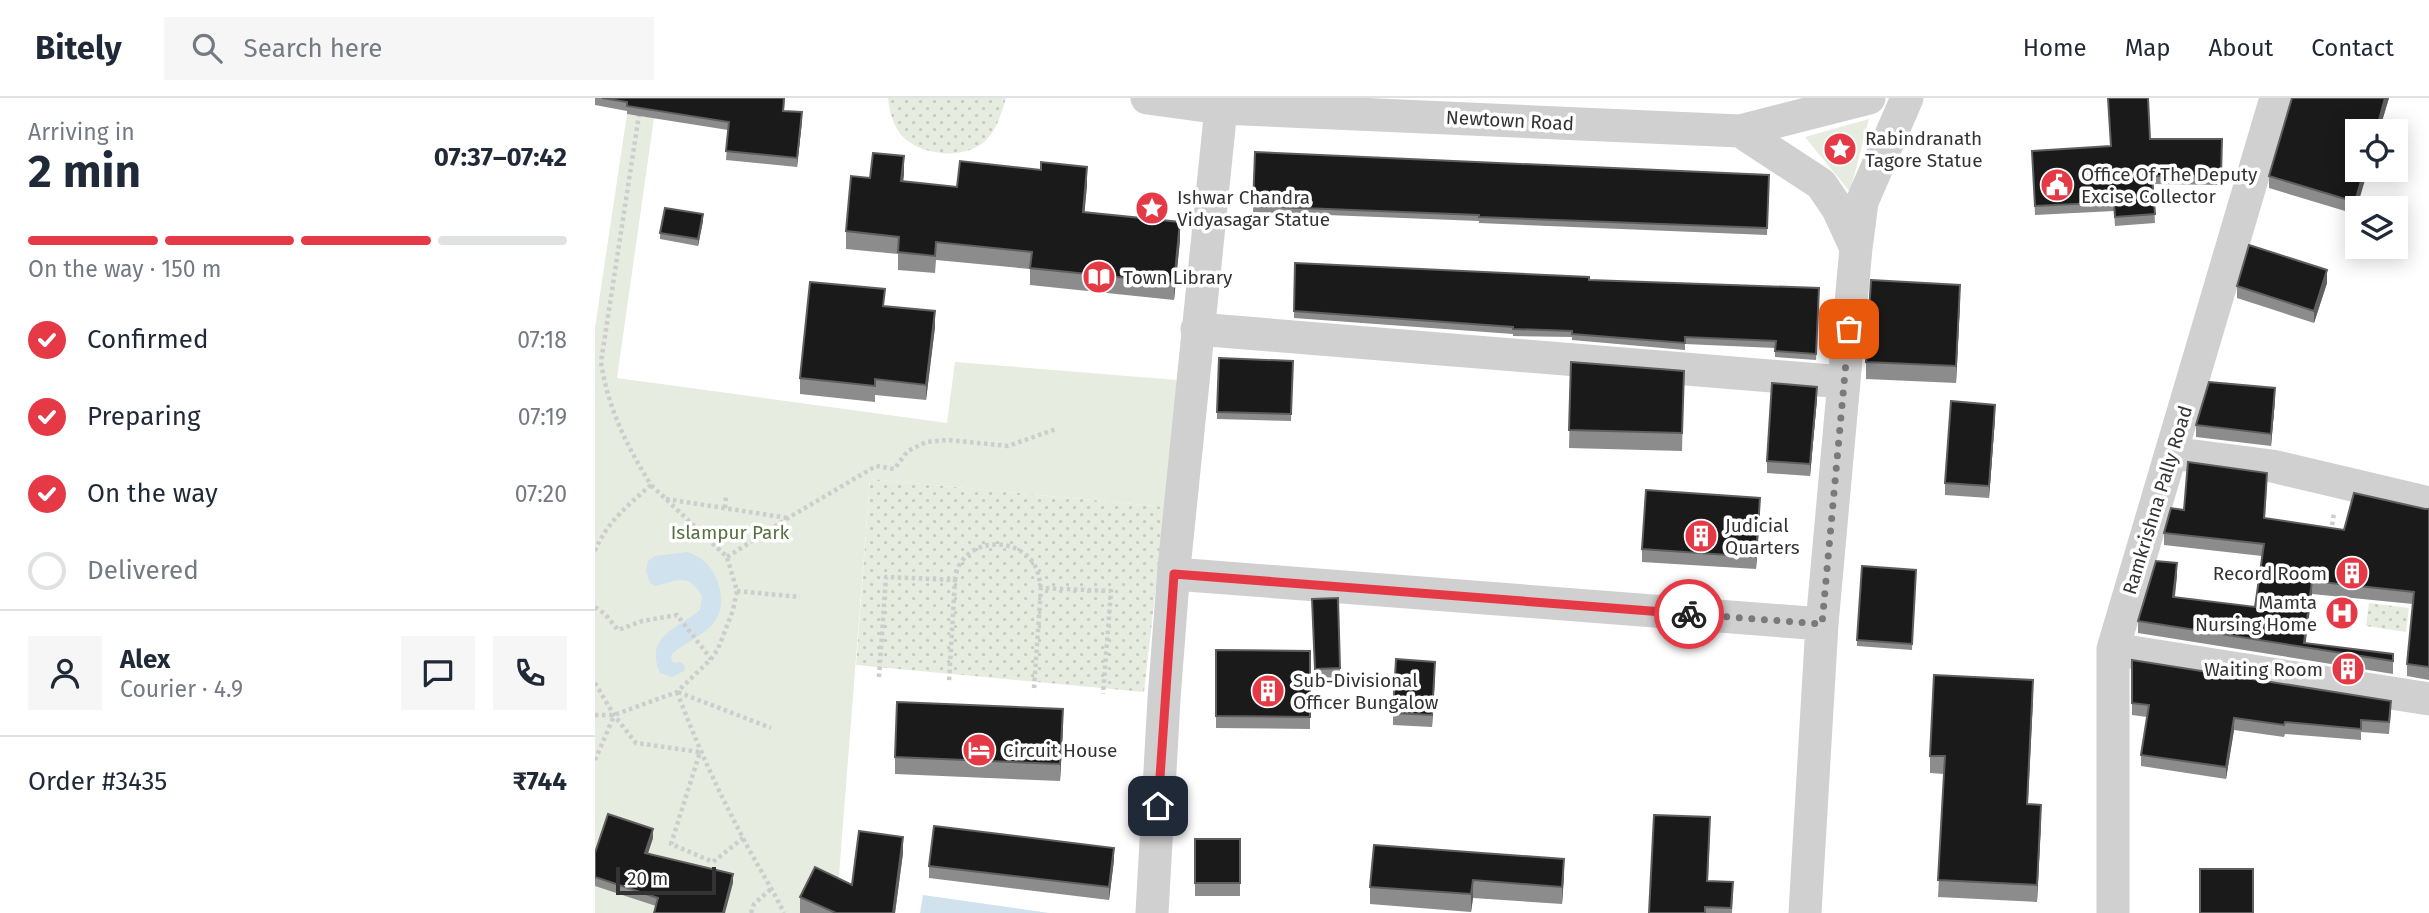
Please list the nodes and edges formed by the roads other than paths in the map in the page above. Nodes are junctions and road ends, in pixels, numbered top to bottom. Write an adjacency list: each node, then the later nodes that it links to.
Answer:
1 (1147, 98): 5 (street, Newtown Road)
2 (1869, 98): 6 (street, Newtown Road)
3 (1907, 98): 7 (street)
4 (2276, 98): 10 (street, Ramkrishna Pally Road)
5 (1221, 108): 6 (street, Newtown Road); 8 (street)
6 (1740, 131): 7 (street)
7 (1856, 248): 9 (street)
8 (1197, 330): 9 (street); 12 (street)
9 (1844, 382): 13 (street)
10 (2171, 453): 11 (street); 14 (street, Ramkrishna Pally Road)
11 (2429, 503)
12 (1174, 574): 13 (street); 16 (street)
13 (1822, 624): 17 (street)
14 (2112, 649): 15 (street); 18 (street, Ramkrishna Pally Road)
15 (2429, 699)
16 (1152, 913)
17 (1805, 913)
18 (2113, 913)

